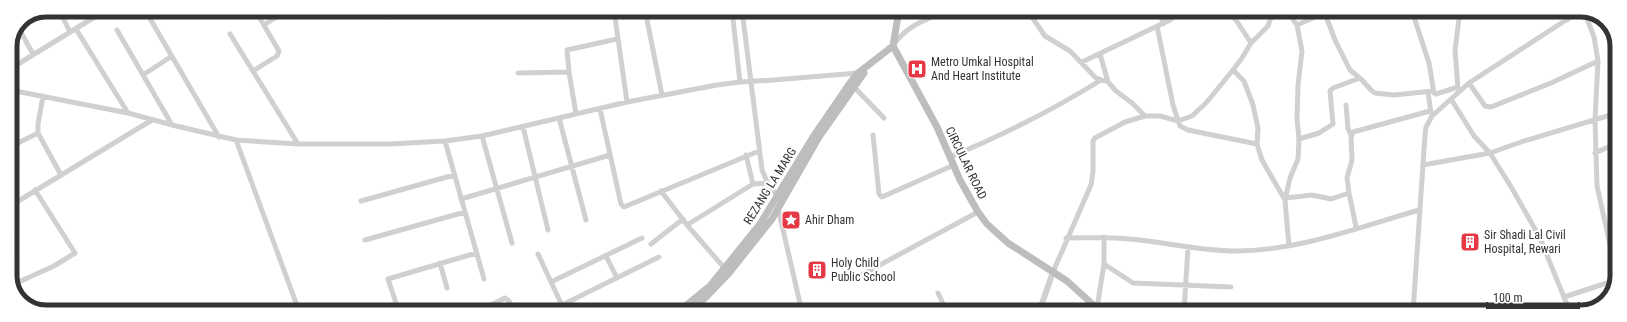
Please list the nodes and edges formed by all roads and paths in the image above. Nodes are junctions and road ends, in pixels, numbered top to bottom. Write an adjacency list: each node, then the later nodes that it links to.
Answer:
1 (62, 17): 33 (street)
2 (95, 17): 30 (street)
3 (149, 17): 40 (street)
4 (259, 17): 27 (street)
5 (276, 17): 27 (street)
6 (615, 17): 35 (street)
7 (646, 17): 61 (street)
8 (733, 17): 54 (street)
9 (743, 17): 53 (street)
10 (898, 17): 37 (main road)
11 (932, 17): 37 (street)
12 (1032, 17): 42 (street)
13 (1161, 17): 26 (street)
14 (1174, 17): 26 (street)
15 (1233, 17): 36 (street)
16 (1271, 17): 36 (street)
17 (1292, 17): 28 (street)
18 (1314, 17): 28 (street)
19 (1326, 17): 51 (street)
20 (1414, 17): 60 (street)
21 (1459, 17): 58 (street)
22 (1564, 17): 25 (street)
23 (1571, 17): 25 (street)
24 (1587, 18): 41 (street)
25 (1566, 20): 56 (street)
26 (1162, 24): 29 (street)
27 (264, 25): 46 (street)
28 (1297, 25): 84 (street)
29 (1156, 26): 39 (street); 76 (street)
30 (76, 29): 33 (street); 67 (street)
31 (117, 30): 50 (street)
32 (21, 32): 38 (street)
33 (70, 32): 38 (street)
34 (230, 34): 46 (street)
35 (617, 39): 47 (street); 64 (street)
36 (1251, 43): 45 (street)
37 (892, 46): 43 (main road, REZANG LA MARG); 96 (main road, CIRCULAR ROAD)
38 (33, 54): 44 (street)
39 (1100, 54): 42 (street); 55 (street)
40 (172, 56): 50 (street); 83 (street)
41 (1598, 61): 56 (street); 75 (street)
42 (1082, 62): 52 (street)
43 (871, 63): 48 (main road, REZANG LA MARG); 57 (main road, REZANG LA MARG)
44 (17, 64)
45 (1233, 70): 76 (street); 89 (street)
46 (253, 71): 88 (street)
47 (569, 72): 49 (street); 69 (street)
48 (858, 73): 53 (street); 97 (main road, REZANG LA MARG)
49 (518, 74)
50 (143, 75): 77 (street)
51 (1360, 78): 60 (street); 84 (street)
52 (1101, 80): 55 (street); 96 (street)
53 (750, 81): 54 (street); 91 (street)
54 (740, 82): 61 (street)
55 (1108, 82): 71 (street)
56 (1469, 83): 58 (street)
57 (854, 87): 73 (street); 97 (main road, REZANG LA MARG)
58 (1458, 89): 60 (street); 63 (street)
59 (17, 91): 62 (street)
60 (1430, 91): 68 (street)
61 (662, 95): 64 (street)
62 (43, 96): 67 (street); 79 (street)
63 (1451, 99): 68 (street); 92 (street)
64 (628, 102): 66 (street)
65 (1346, 105): 80 (street)
66 (600, 109): 69 (street); 94 (street)
67 (128, 113): 74 (street)
68 (1431, 113): 80 (street); 99 (street)
69 (576, 114): 72 (street)
70 (1610, 115): 75 (street)
71 (1145, 116): 76 (street); 126 (street)
72 (559, 118): 78 (street); 100 (street)
73 (884, 118)
74 (152, 120): 77 (street); 101 (street)
75 (1595, 120): 92 (street); 93 (street)
76 (1178, 122): 89 (street)
77 (172, 126): 83 (street)
78 (523, 127): 81 (street); 103 (street)
79 (38, 132): 87 (street); 101 (street)
80 (1351, 135): 109 (street)
81 (482, 136): 86 (street); 106 (street)
82 (873, 136): 98 (street)
83 (219, 137): 85 (street)
84 (1299, 139): 112 (street)
85 (236, 140): 88 (street); 152 (street)
86 (444, 141): 88 (street); 102 (street)
87 (17, 144)
88 (298, 144)
89 (1257, 144): 112 (street)
90 (1610, 146): 93 (street)
91 (759, 151): 95 (street); 104 (street)
92 (1490, 153): 99 (street); 151 (street)
93 (1595, 153): 131 (street)
94 (610, 155): 100 (street); 108 (street)
95 (746, 155): 105 (street); 108 (street)
96 (950, 156): 98 (main road, CIRCULAR ROAD)
97 (804, 158): 110 (main road, REZANG LA MARG)
98 (954, 165): 118 (main road, CIRCULAR ROAD)
99 (1423, 165): 116 (street)
100 (571, 166): 103 (street); 120 (street)
101 (61, 175): 107 (street)
102 (454, 175): 111 (street); 114 (street)
103 (534, 177): 106 (street); 123 (street)
104 (766, 183): 105 (street); 110 (street)
105 (753, 184): 121 (street)
106 (496, 189): 111 (street); 128 (street)
107 (35, 190): 113 (street); 144 (street)
108 (661, 191): 119 (street)
109 (1349, 193): 112 (street); 122 (street)
110 (780, 198): 115 (main road, REZANG LA MARG); 139 (main road, REZANG LA MARG)
111 (461, 199): 117 (street)
112 (1285, 199): 130 (street)
113 (17, 202)
114 (361, 202)
115 (778, 207): 139 (main road, REZANG LA MARG); 159 (street)
116 (1419, 210): 122 (street); 165 (street)
117 (464, 212): 127 (street); 133 (street)
118 (978, 212): 140 (main road, CIRCULAR ROAD); 143 (street)
119 (683, 219): 121 (street); 129 (street)
120 (586, 220)
121 (687, 225): 139 (street)
122 (1356, 228): 130 (street)
123 (548, 230)
124 (1104, 237): 126 (street); 132 (street); 138 (street)
125 (642, 238): 135 (street)
126 (1066, 238): 140 (street)
127 (365, 240)
128 (512, 243)
129 (651, 244)
130 (1289, 246): 132 (street)
131 (1610, 246)
132 (1188, 247): 147 (street)
133 (476, 253): 137 (street); 142 (street)
134 (538, 254): 145 (street)
135 (606, 256): 141 (street); 145 (street)
136 (659, 257): 141 (street)
137 (440, 263): 149 (street); 153 (street)
138 (1104, 264): 147 (street); 163 (street)
139 (727, 271): 157 (main road, REZANG LA MARG); 158 (main road, REZANG LA MARG)
140 (1053, 272): 161 (street); 162 (main road, CIRCULAR ROAD)
141 (617, 278): 156 (street)
142 (484, 279)
143 (852, 280)
144 (18, 282)
145 (551, 282): 156 (street)
146 (1609, 282): 151 (street)
147 (1185, 285): 148 (street); 164 (street)
148 (1230, 287)
149 (447, 288)
150 (938, 294): 160 (street)
151 (1564, 297): 166 (street)
152 (296, 305)
153 (396, 305)
154 (491, 305): 155 (street)
155 (511, 305)
156 (562, 305)
157 (687, 305)
158 (696, 305)
159 (800, 305)
160 (944, 305)
161 (1041, 305)
162 (1093, 305)
163 (1100, 305)
164 (1184, 305)
165 (1413, 305)
166 (1567, 305)

